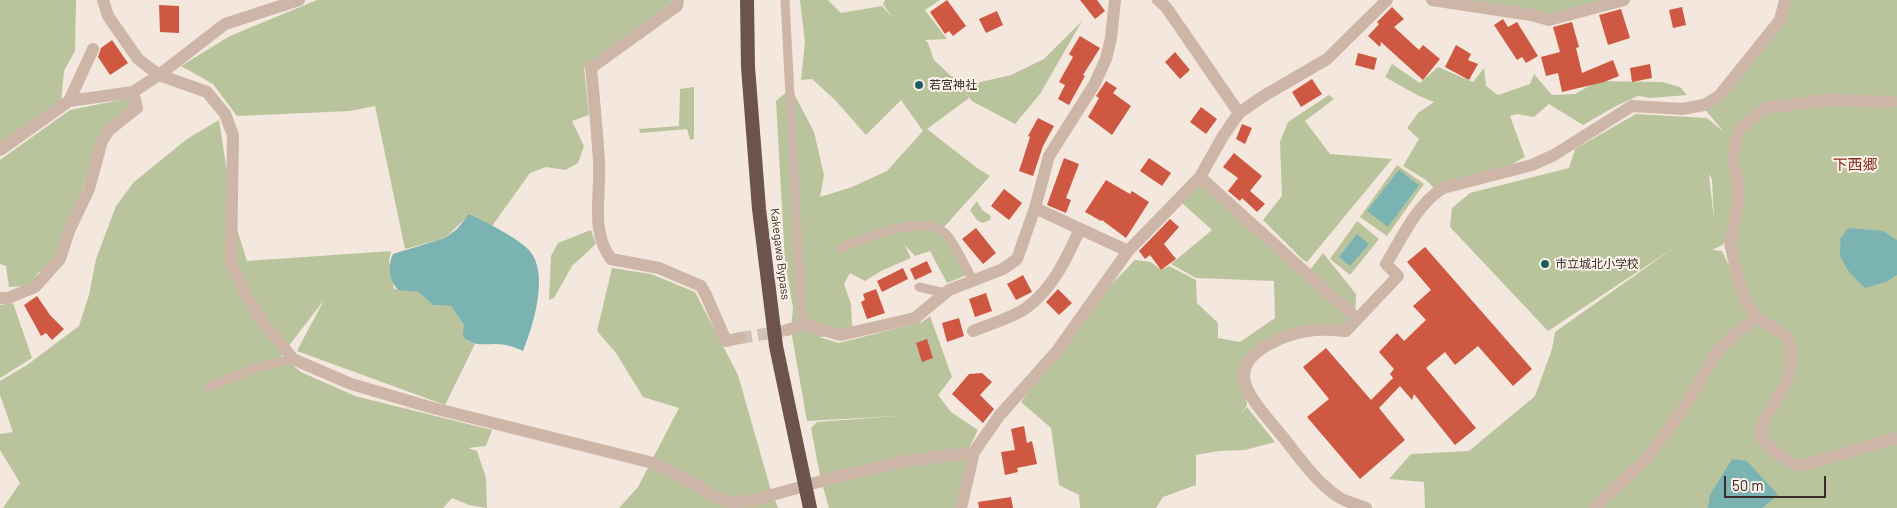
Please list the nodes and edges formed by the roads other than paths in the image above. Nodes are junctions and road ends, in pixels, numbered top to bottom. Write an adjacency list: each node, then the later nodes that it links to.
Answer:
1 (103, 0): 13 (street)
2 (299, 0): 13 (street)
3 (678, 0): 33 (street)
4 (748, 0): 38 (highway, Kakegawa Bypass)
5 (786, 0): 30 (lane)
6 (1115, 0): 20 (street)
7 (1158, 0): 17 (street)
8 (1387, 0): 17 (street)
9 (1432, 0): 10 (street)
10 (1624, 0)
11 (1784, 0): 29 (street)
12 (92, 49): 15 (street)
13 (160, 75): 14 (street); 34 (street)
14 (133, 92): 15 (street); 27 (street)
15 (69, 101): 18 (street)
16 (1892, 102): 28 (street)
17 (1239, 113): 19 (street)
18 (0, 150)
19 (1200, 177): 23 (street); 29 (street)
20 (1035, 208): 21 (street); 24 (street)
21 (1080, 229): 23 (street); 32 (street)
22 (841, 248): 24 (lane)
23 (1128, 251): 37 (street)
24 (973, 280): 26 (street)
25 (919, 287): 26 (lane)
26 (945, 294): 30 (street)
27 (0, 298)
28 (1757, 318): 36 (street); 41 (street)
29 (1357, 319): 40 (street)
30 (804, 325): 31 (street)
31 (787, 330)
32 (973, 331)
33 (740, 338)
34 (292, 359): 35 (lane); 37 (street)
35 (209, 387)
36 (1897, 438)
37 (974, 452): 39 (street)
38 (810, 508)
39 (961, 508)
40 (1366, 508)
41 (1594, 508)

